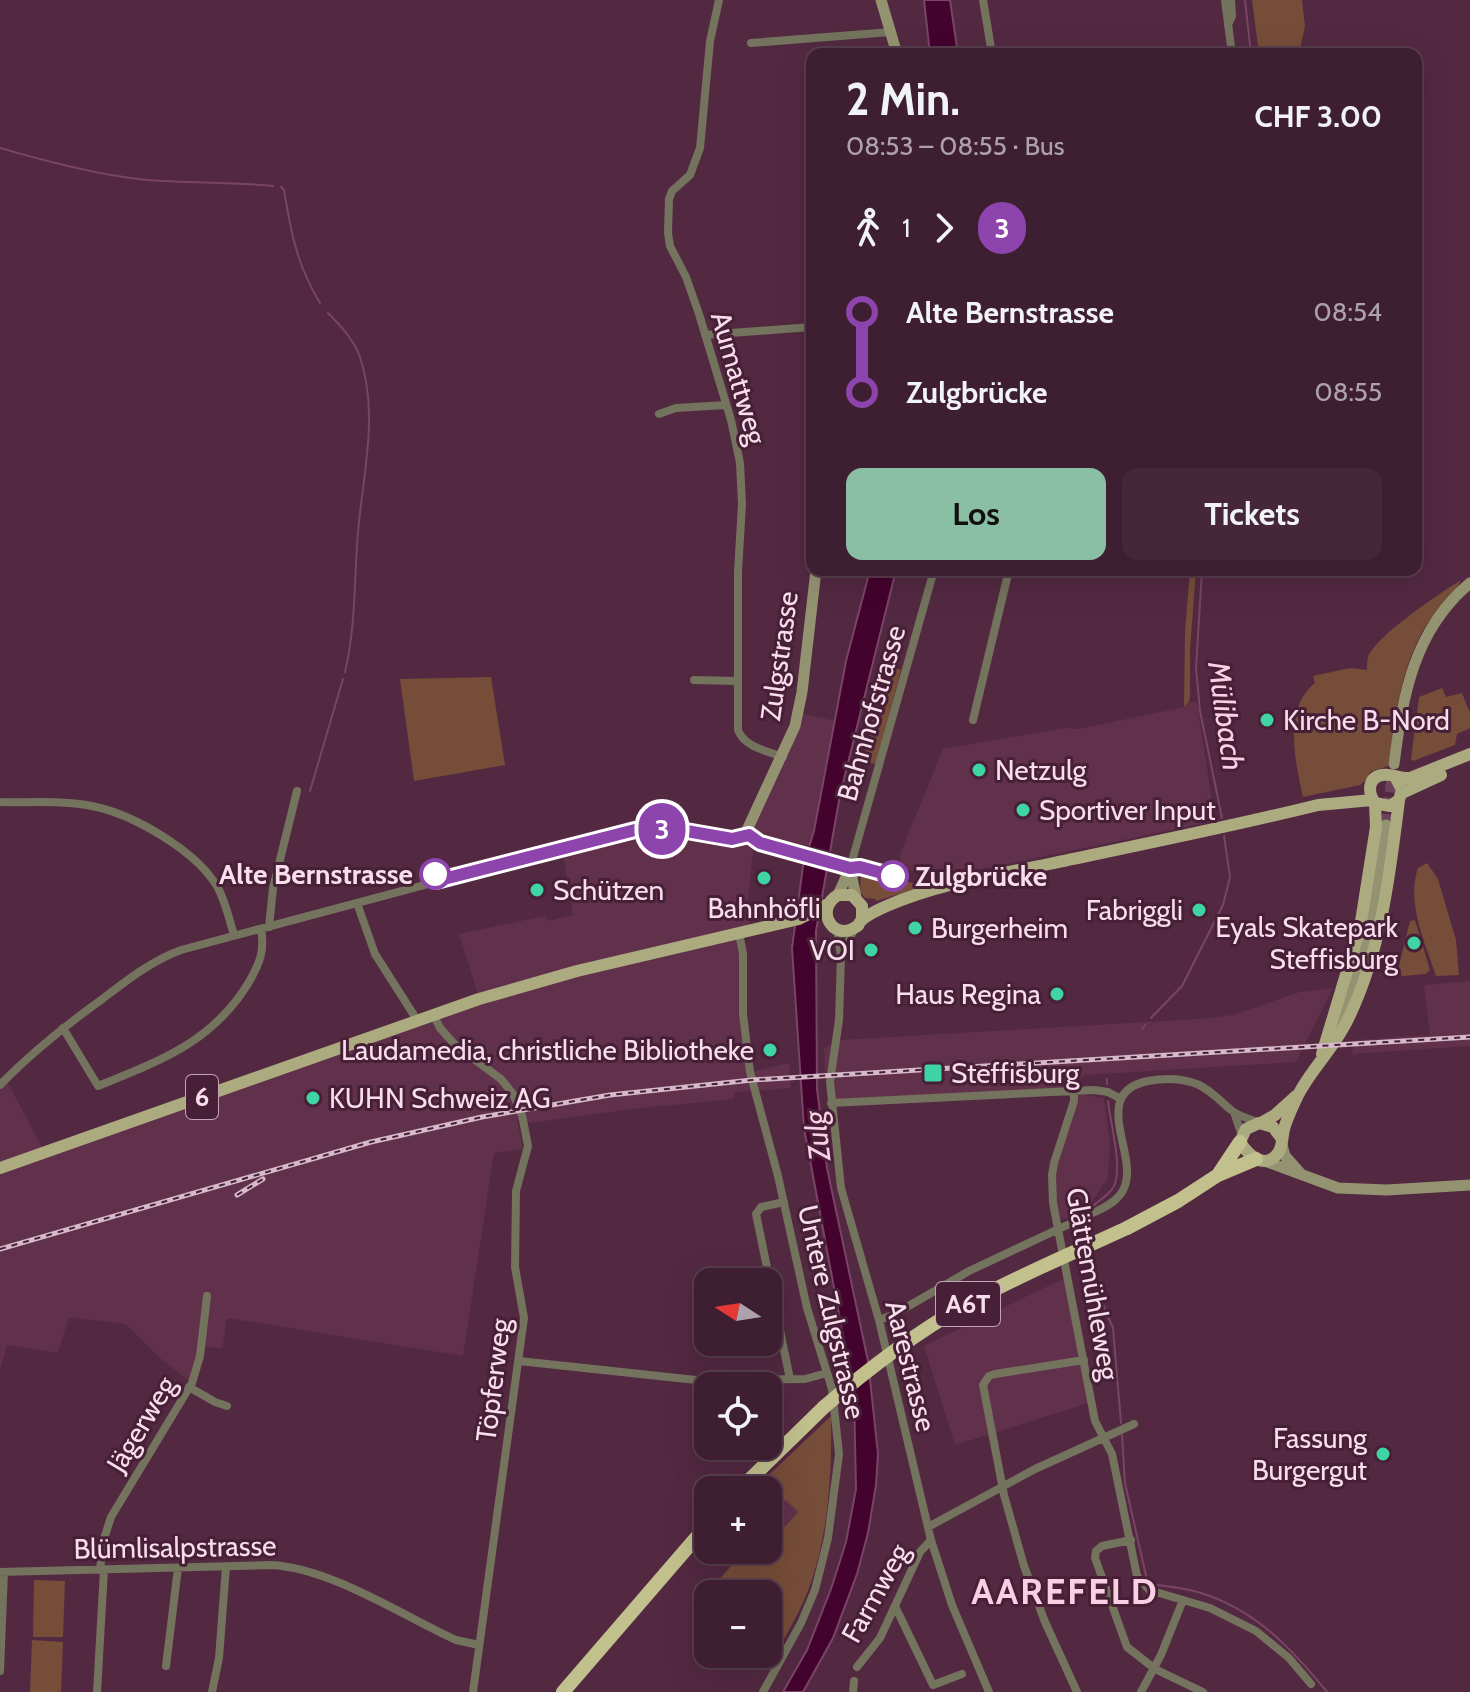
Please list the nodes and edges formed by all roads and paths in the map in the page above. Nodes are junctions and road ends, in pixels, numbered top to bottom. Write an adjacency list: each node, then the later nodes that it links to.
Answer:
1 (719, 0): 11 (street, Aumattweg)
2 (881, 0): 5 (main road)
3 (983, 0): 8 (street)
4 (1228, 0): 9 (street)
5 (891, 32): 6 (street); 7 (main road)
6 (751, 43)
7 (895, 48)
8 (991, 48)
9 (1231, 48)
10 (806, 327): 11 (street)
11 (705, 335): 12 (street, Aumattweg)
12 (726, 405): 13 (street); 19 (street, Aumattweg)
13 (659, 414)
14 (815, 576): 22 (main road, Zulgstrasse)
15 (932, 576): 36 (street, Bahnhofstrasse)
16 (1008, 576): 20 (street)
17 (1470, 583): 24 (main road)
18 (694, 680): 19 (street)
19 (737, 681): 22 (street, Aumattweg)
20 (973, 720)
21 (1470, 754): 25 (main road)
22 (783, 757): 33 (main road, Zulgstrasse)
23 (1470, 763): 28 (main road)
24 (1394, 764)
25 (1396, 778): 26 (main road); 28 (main road)
26 (1370, 786): 29 (main road); 31 (main road)
27 (297, 791): 44 (street)
28 (1401, 796): 29 (main road); 51 (main road)
29 (1373, 801): 31 (main road); 51 (main road)
30 (0, 802): 46 (street)
31 (1318, 805): 40 (main road)
32 (1386, 825): 51 (main road)
33 (749, 835): 34 (main road); 39 (street)
34 (798, 852)
35 (837, 863): 36 (main road)
36 (850, 868): 37 (main road); 38 (main road)
37 (858, 900): 38 (main road); 40 (main road); 42 (main road)
38 (831, 902): 41 (main road, 6); 43 (main road)
39 (357, 903): 44 (street); 49 (street)
40 (888, 905): 42 (main road)
41 (794, 920): 43 (main road, 6); 45 (main road, 6)
42 (858, 924): 43 (main road); 47 (street)
43 (830, 925): 47 (street)
44 (265, 928): 46 (street); 50 (street)
45 (739, 933): 48 (main road, 6); 66 (street, Untere Zulgstrasse)
46 (234, 935): 50 (street)
47 (841, 956): 56 (street, Aarestrasse)
48 (433, 1014): 49 (main road, 6); 71 (street, Töpferweg)
49 (417, 1020): 62 (main road, 6)
50 (63, 1028): 52 (street)
51 (1320, 1061): 54 (main road)
52 (0, 1085)
53 (1074, 1092): 55 (street); 56 (street); 67 (street, Glättemühleweg)
54 (1299, 1093): 58 (main road); 60 (main road)
55 (1121, 1099): 57 (street); 67 (street)
56 (831, 1103): 69 (street, Aarestrasse)
57 (1234, 1112): 58 (street); 59 (street)
58 (1260, 1123): 59 (main road); 60 (main road)
59 (1241, 1139): 61 (main road); 63 (highway, A6T)
60 (1282, 1142): 61 (main road); 64 (main road)
61 (1259, 1160): 63 (highway, A6T); 64 (main road)
62 (0, 1168)
63 (1218, 1175): 78 (highway, A6T, bridge)
64 (1301, 1175): 65 (main road)
65 (1470, 1185)
66 (784, 1202): 72 (street, Untere Zulgstrasse); 73 (street)
67 (1058, 1230): 69 (street); 70 (street, Glättemühleweg)
68 (207, 1296): 74 (street, Jägerweg)
69 (879, 1320): 80 (street, Aarestrasse)
70 (1084, 1360): 77 (street, Glättemühleweg); 79 (street)
71 (519, 1361): 73 (street); 90 (street, Töpferweg)
72 (827, 1373): 73 (street); 102 (street, Untere Zulgstrasse)
73 (790, 1379)
74 (189, 1387): 75 (street); 86 (street, Jägerweg)
75 (227, 1406)
76 (1134, 1424): 77 (street)
77 (1103, 1436): 79 (street); 83 (street, Glättemühleweg)
78 (753, 1476)
79 (1003, 1487): 80 (street); 105 (street)
80 (928, 1527): 82 (street, Aarestrasse)
81 (694, 1540): 101 (highway)
82 (931, 1540): 89 (street, Farmweg); 104 (street, Aarestrasse)
83 (1131, 1540): 88 (street, Glättemühleweg); 93 (street)
84 (226, 1567): 85 (street, Blümlisalpstrasse); 90 (street, Blümlisalpstrasse); 99 (street)
85 (178, 1568): 86 (street, Blümlisalpstrasse); 91 (street)
86 (102, 1570): 87 (street, Blümlisalpstrasse); 98 (street, Jägerweg)
87 (2, 1572): 94 (street)
88 (1183, 1600): 93 (street); 97 (street)
89 (895, 1606): 92 (street, Farmweg); 95 (street)
90 (479, 1645): 100 (street, Töpferweg)
91 (166, 1666)
92 (857, 1667)
93 (1155, 1669): 106 (street); 107 (street)
94 (0, 1671)
95 (962, 1674)
96 (854, 1681): 103 (street)
97 (1311, 1684)
98 (97, 1692)
99 (212, 1692)
100 (473, 1692)
101 (563, 1692)
102 (763, 1692)
103 (853, 1692)
104 (989, 1692)
105 (1077, 1692)
106 (1141, 1692)
107 (1203, 1692)

